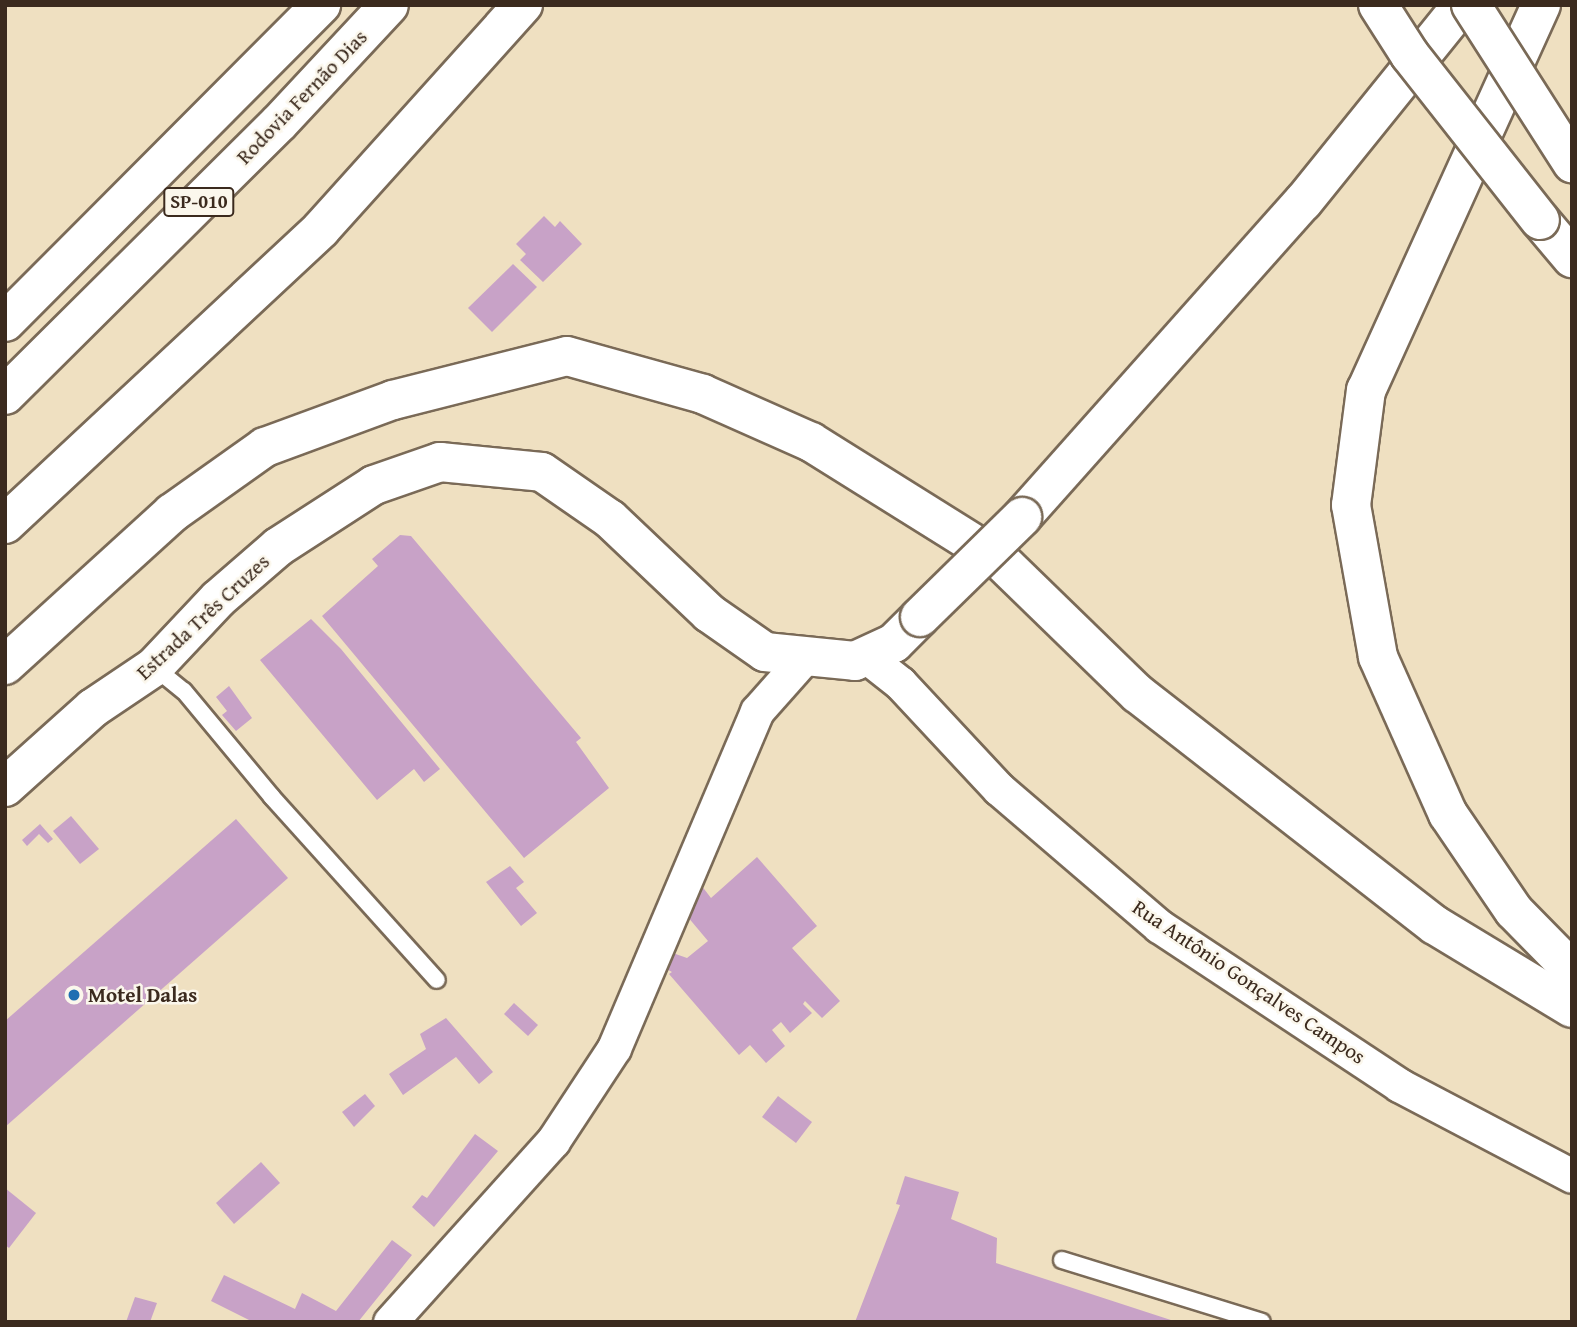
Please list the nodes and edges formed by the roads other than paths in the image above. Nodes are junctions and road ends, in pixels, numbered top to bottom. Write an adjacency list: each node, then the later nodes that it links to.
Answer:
1 (321, 5): 10 (main road, SP-010)
2 (389, 5): 11 (main road, Rodovia Fernão Dias / SP-010)
3 (523, 5): 12 (main road)
4 (1378, 5): 9 (main road, bridge)
5 (1462, 5): 13 (main road, bridge)
6 (1471, 5): 8 (main road, bridge)
7 (1541, 5): 18 (main road)
8 (1572, 163)
9 (1572, 258)
10 (5, 322)
11 (5, 396)
12 (5, 524)
13 (867, 657): 14 (main road); 21 (street, Rua Antônio Gonçalves Campos)
14 (804, 658): 16 (main road, Estrada Três Cruzes); 23 (street)
15 (5, 665): 20 (main road)
16 (154, 667): 17 (main road, Estrada Três Cruzes); 19 (lane)
17 (5, 787)
18 (1572, 970)
19 (438, 980)
20 (1572, 1008)
21 (1572, 1176)
22 (1062, 1260): 24 (lane)
23 (390, 1322)
24 (1262, 1322)

